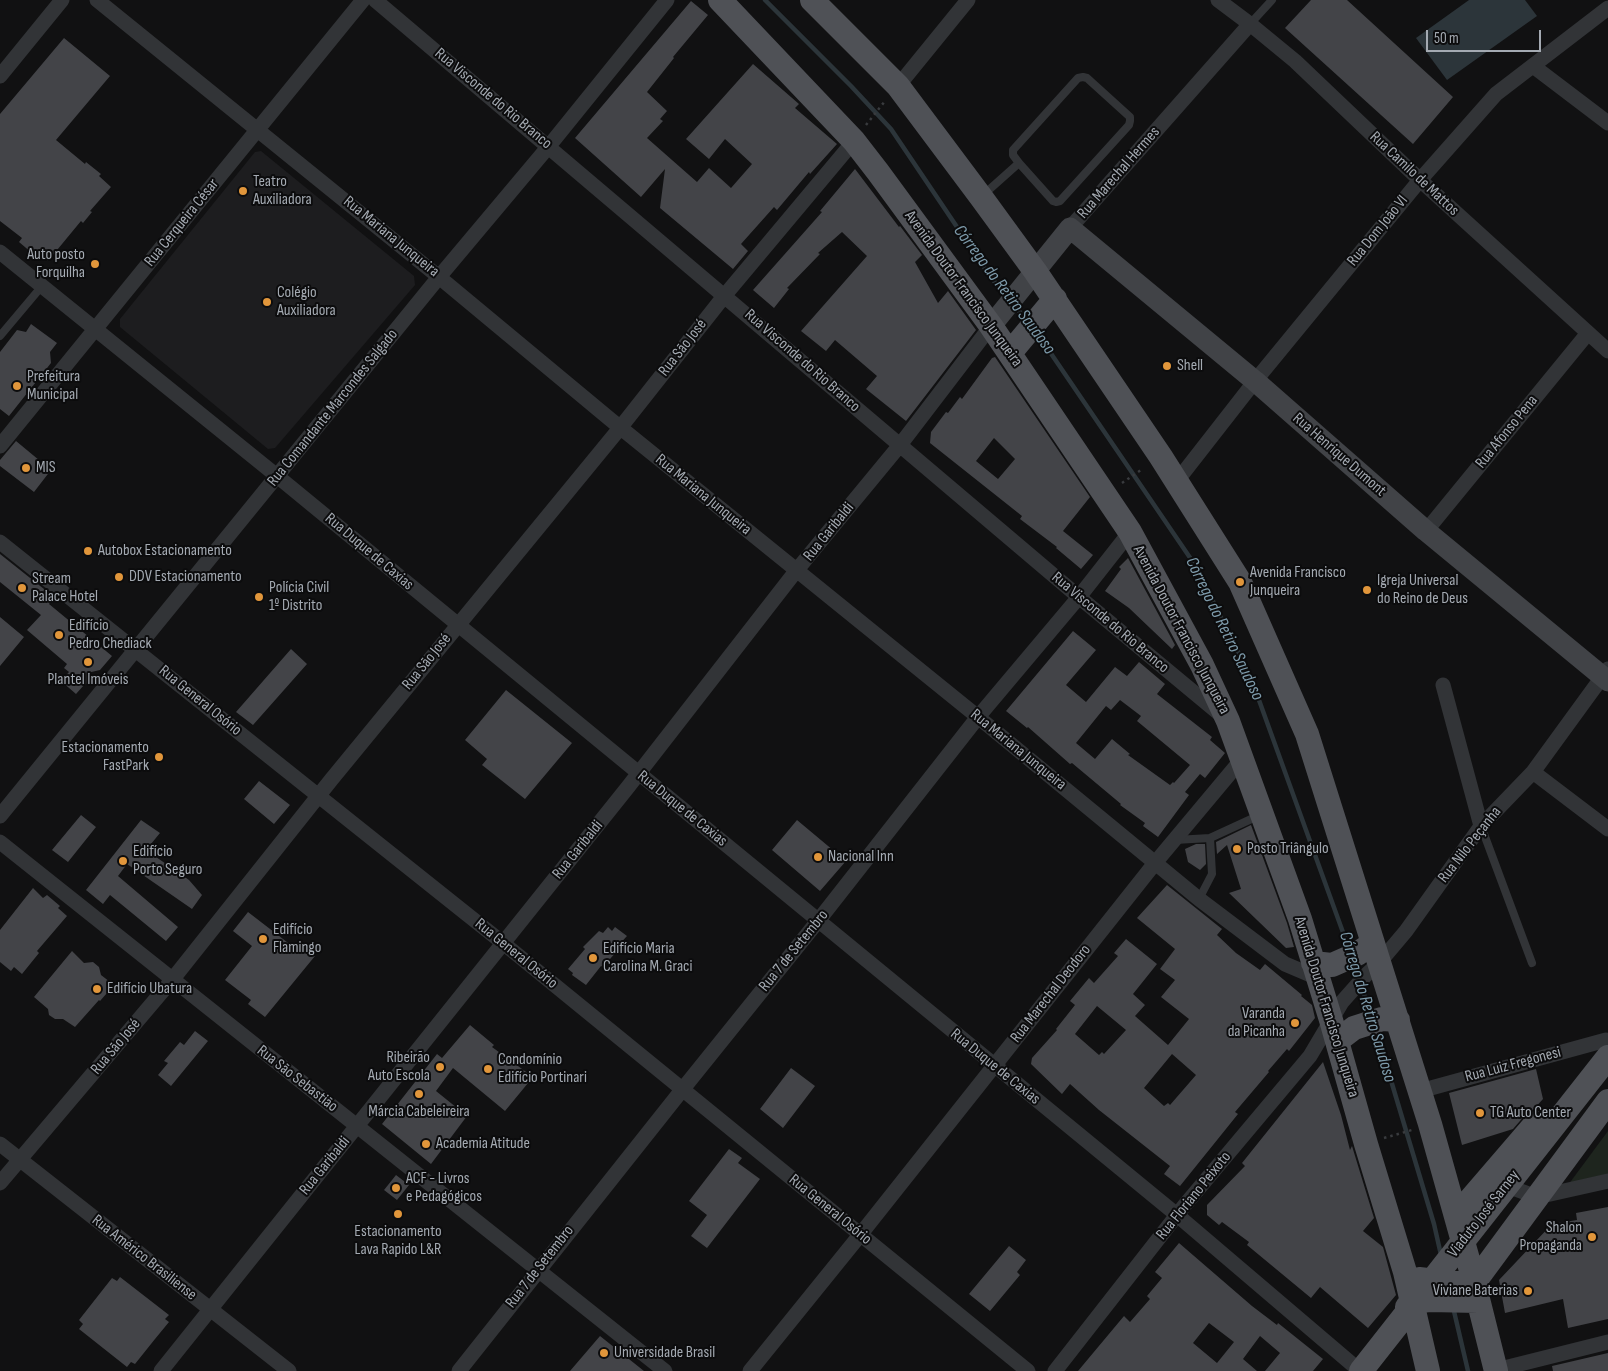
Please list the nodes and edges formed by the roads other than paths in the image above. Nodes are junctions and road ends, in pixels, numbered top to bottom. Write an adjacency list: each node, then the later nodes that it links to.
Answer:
1 (62, 0): 14 (street)
2 (97, 0): 17 (street, Rua Mariana Junqueira)
3 (363, 0): 17 (street, Rua Cerqueira César)
4 (376, 0): 19 (street, Rua Visconde do Rio Branco)
5 (667, 0): 19 (street, Rua Comandante Marcondes Salgado)
6 (720, 0): 18 (main road, Avenida Doutor Francisco Junqueira)
7 (812, 0): 15 (main road)
8 (968, 0): 15 (street)
9 (1218, 0): 12 (street, Rua Camilo de Mattos)
10 (1272, 0): 12 (lane)
11 (1608, 8): 13 (street, Rua Dom João VI)
12 (1250, 24): 21 (street, Rua Camilo de Mattos); 23 (street, Rua Marechal Hermes)
13 (1533, 66): 16 (street); 21 (street, Rua Dom João VI)
14 (0, 76)
15 (892, 93): 22 (main road)
16 (1608, 124)
17 (258, 130): 25 (street, Rua Mariana Junqueira); 31 (street, Rua Cerqueira César)
18 (860, 133): 28 (street, Rua São José); 30 (main road, Avenida Doutor Francisco Junqueira)
19 (549, 146): 25 (street, Rua Comandante Marcondes Salgado); 28 (street, Rua Visconde do Rio Branco)
20 (1019, 163): 20 (lane); 22 (lane)
21 (1420, 180): 32 (street, Rua Camilo de Mattos); 36 (street, Rua Dom João VI)
22 (981, 197): 26 (main road)
23 (1070, 228): 26 (street, Rua Marechal Hermes); 36 (street, Rua Henrique Dumont)
24 (0, 252): 27 (street, Rua Duque de Caxias)
25 (439, 277): 37 (street, Rua Mariana Junqueira); 40 (street, Rua Comandante Marcondes Salgado)
26 (1030, 278): 29 (main road); 30 (street, Rua Marechal Hermes)
27 (42, 286): 31 (street, Rua Duque de Caxias); 33 (lane)
28 (725, 295): 37 (street, Rua São José); 39 (street, Rua Visconde do Rio Branco)
29 (1050, 305): 34 (main road); 41 (main road)
30 (997, 319): 34 (main road, Avenida Doutor Francisco Junqueira); 39 (street, Rua Garibaldi)
31 (96, 330): 38 (street, Rua Cerqueira César); 40 (street, Rua Duque de Caxias)
32 (1588, 333): 35 (street, Rua Camilo de Mattos); 42 (street, Rua Afonso Pena)
33 (0, 336)
34 (1016, 345): 43 (main road, Avenida Doutor Francisco Junqueira)
35 (1608, 351)
36 (1255, 381): 41 (street, Rua Dom João VI); 42 (street, Rua Henrique Dumont)
37 (620, 428): 45 (street, Rua Mariana Junqueira); 47 (street, Rua São José)
38 (1, 444)
39 (900, 445): 45 (street, Rua Garibaldi); 46 (street, Rua Visconde do Rio Branco)
40 (277, 476): 47 (street, Rua Duque de Caxias); 48 (street, Rua Comandante Marcondes Salgado)
41 (1177, 481): 68 (main road)
42 (1426, 531): 49 (street, Rua Henrique Dumont)
43 (1130, 532): 46 (street, Rua 7 de Setembro); 52 (main road, Avenida Doutor Francisco Junqueira)
44 (0, 542): 48 (street, Rua General Osório)
45 (796, 571): 51 (street, Rua Mariana Junqueira); 55 (street, Rua Garibaldi)
46 (1079, 597): 51 (street, Rua 7 de Setembro); 52 (street, Rua Visconde do Rio Branco)
47 (458, 625): 55 (street, Rua Duque de Caxias); 56 (street, Rua São José)
48 (136, 650): 56 (street, Rua General Osório); 58 (street, Rua Comandante Marcondes Salgado)
49 (1606, 675): 54 (street, Rua Nilo Peçanha)
50 (1443, 685): 59 (street)
51 (978, 717): 64 (street, Rua Mariana Junqueira); 66 (street, Rua 7 de Setembro)
52 (1228, 721): 53 (main road, Avenida Doutor Francisco Junqueira)
53 (1242, 759): 57 (main road, Avenida Doutor Francisco Junqueira); 62 (street, Rua Marechal Deodoro)
54 (1533, 772): 59 (street, Rua Nilo Peçanha); 60 (street)
55 (638, 773): 66 (street, Rua Duque de Caxias); 67 (street, Rua Garibaldi)
56 (319, 796): 67 (street, Rua General Osório); 71 (street, Rua São José)
57 (1262, 814): 61 (lane); 70 (main road, Avenida Doutor Francisco Junqueira)
58 (0, 816)
59 (1481, 826): 68 (street, Rua Nilo Peçanha); 69 (lane)
60 (1608, 829)
61 (1210, 838): 62 (lane); 65 (lane)
62 (1175, 840): 64 (street, Rua Marechal Deodoro)
63 (0, 842): 71 (street, Rua São Sebastião)
64 (1155, 863): 65 (street, Rua Mariana Junqueira); 75 (street, Rua Marechal Deodoro)
65 (1199, 899): 70 (street, Rua Mariana Junqueira)
66 (818, 921): 75 (street, Rua Duque de Caxias); 77 (street, Rua 7 de Setembro)
67 (503, 943): 77 (street, Rua General Osório); 80 (street, Rua Garibaldi)
68 (1369, 959): 70 (main road); 72 (main road); 73 (street, Rua Nilo Peçanha)
69 (1532, 962)
70 (1321, 969): 73 (main road, Avenida Doutor Francisco Junqueira)
71 (172, 980): 80 (street, Rua São Sebastião); 82 (street, Rua São José)
72 (1390, 1019): 73 (main road); 78 (main road)
73 (1341, 1023): 87 (street, Rua Floriano Peixoto); 91 (main road, Avenida Doutor Francisco Junqueira)
74 (1608, 1045): 78 (street, Rua Luiz Fregonesi); 83 (main road); 96 (main road, Viaduto José Sarney)
75 (994, 1066): 87 (street, Rua Duque de Caxias); 89 (street, Rua Marechal Deodoro)
76 (1608, 1080): 105 (main road, Viaduto José Sarney)
77 (682, 1090): 89 (street, Rua General Osório); 90 (street, Rua 7 de Setembro)
78 (1420, 1091): 88 (main road)
79 (1608, 1100): 86 (main road)
80 (357, 1126): 90 (street, Rua São Sebastião); 94 (street, Rua Garibaldi)
81 (0, 1144): 82 (street, Rua Américo Brasiliense)
82 (19, 1160): 85 (street, Rua São José); 94 (street, Rua Américo Brasiliense)
83 (1488, 1179): 86 (street); 88 (main road)
84 (1608, 1181): 86 (street)
85 (0, 1183)
86 (1537, 1197): 92 (main road)
87 (1177, 1215): 96 (street, Rua Duque de Caxias); 104 (street, Rua Floriano Peixoto)
88 (1456, 1216): 92 (main road)
89 (860, 1235): 102 (street, Rua Marechal Deodoro); 103 (street, Rua General Osório)
90 (538, 1270): 100 (street, Rua 7 de Setembro); 101 (street, Rua São Sebastião)
91 (1412, 1275): 92 (main road); 93 (main road, Avenida Doutor Francisco Junqueira)
92 (1467, 1292): 93 (main road); 97 (main road)
93 (1420, 1301): 96 (main road); 106 (main road, Avenida Doutor Francisco Junqueira)
94 (209, 1309): 98 (street, Rua Garibaldi); 99 (street, Rua Américo Brasiliense)
95 (1608, 1342): 97 (street)
96 (1357, 1370)
97 (1496, 1370)
98 (161, 1371)
99 (289, 1371)
100 (459, 1371)
101 (665, 1371)
102 (750, 1371)
103 (1028, 1371)
104 (1055, 1371)
105 (1380, 1371)
106 (1428, 1371)

